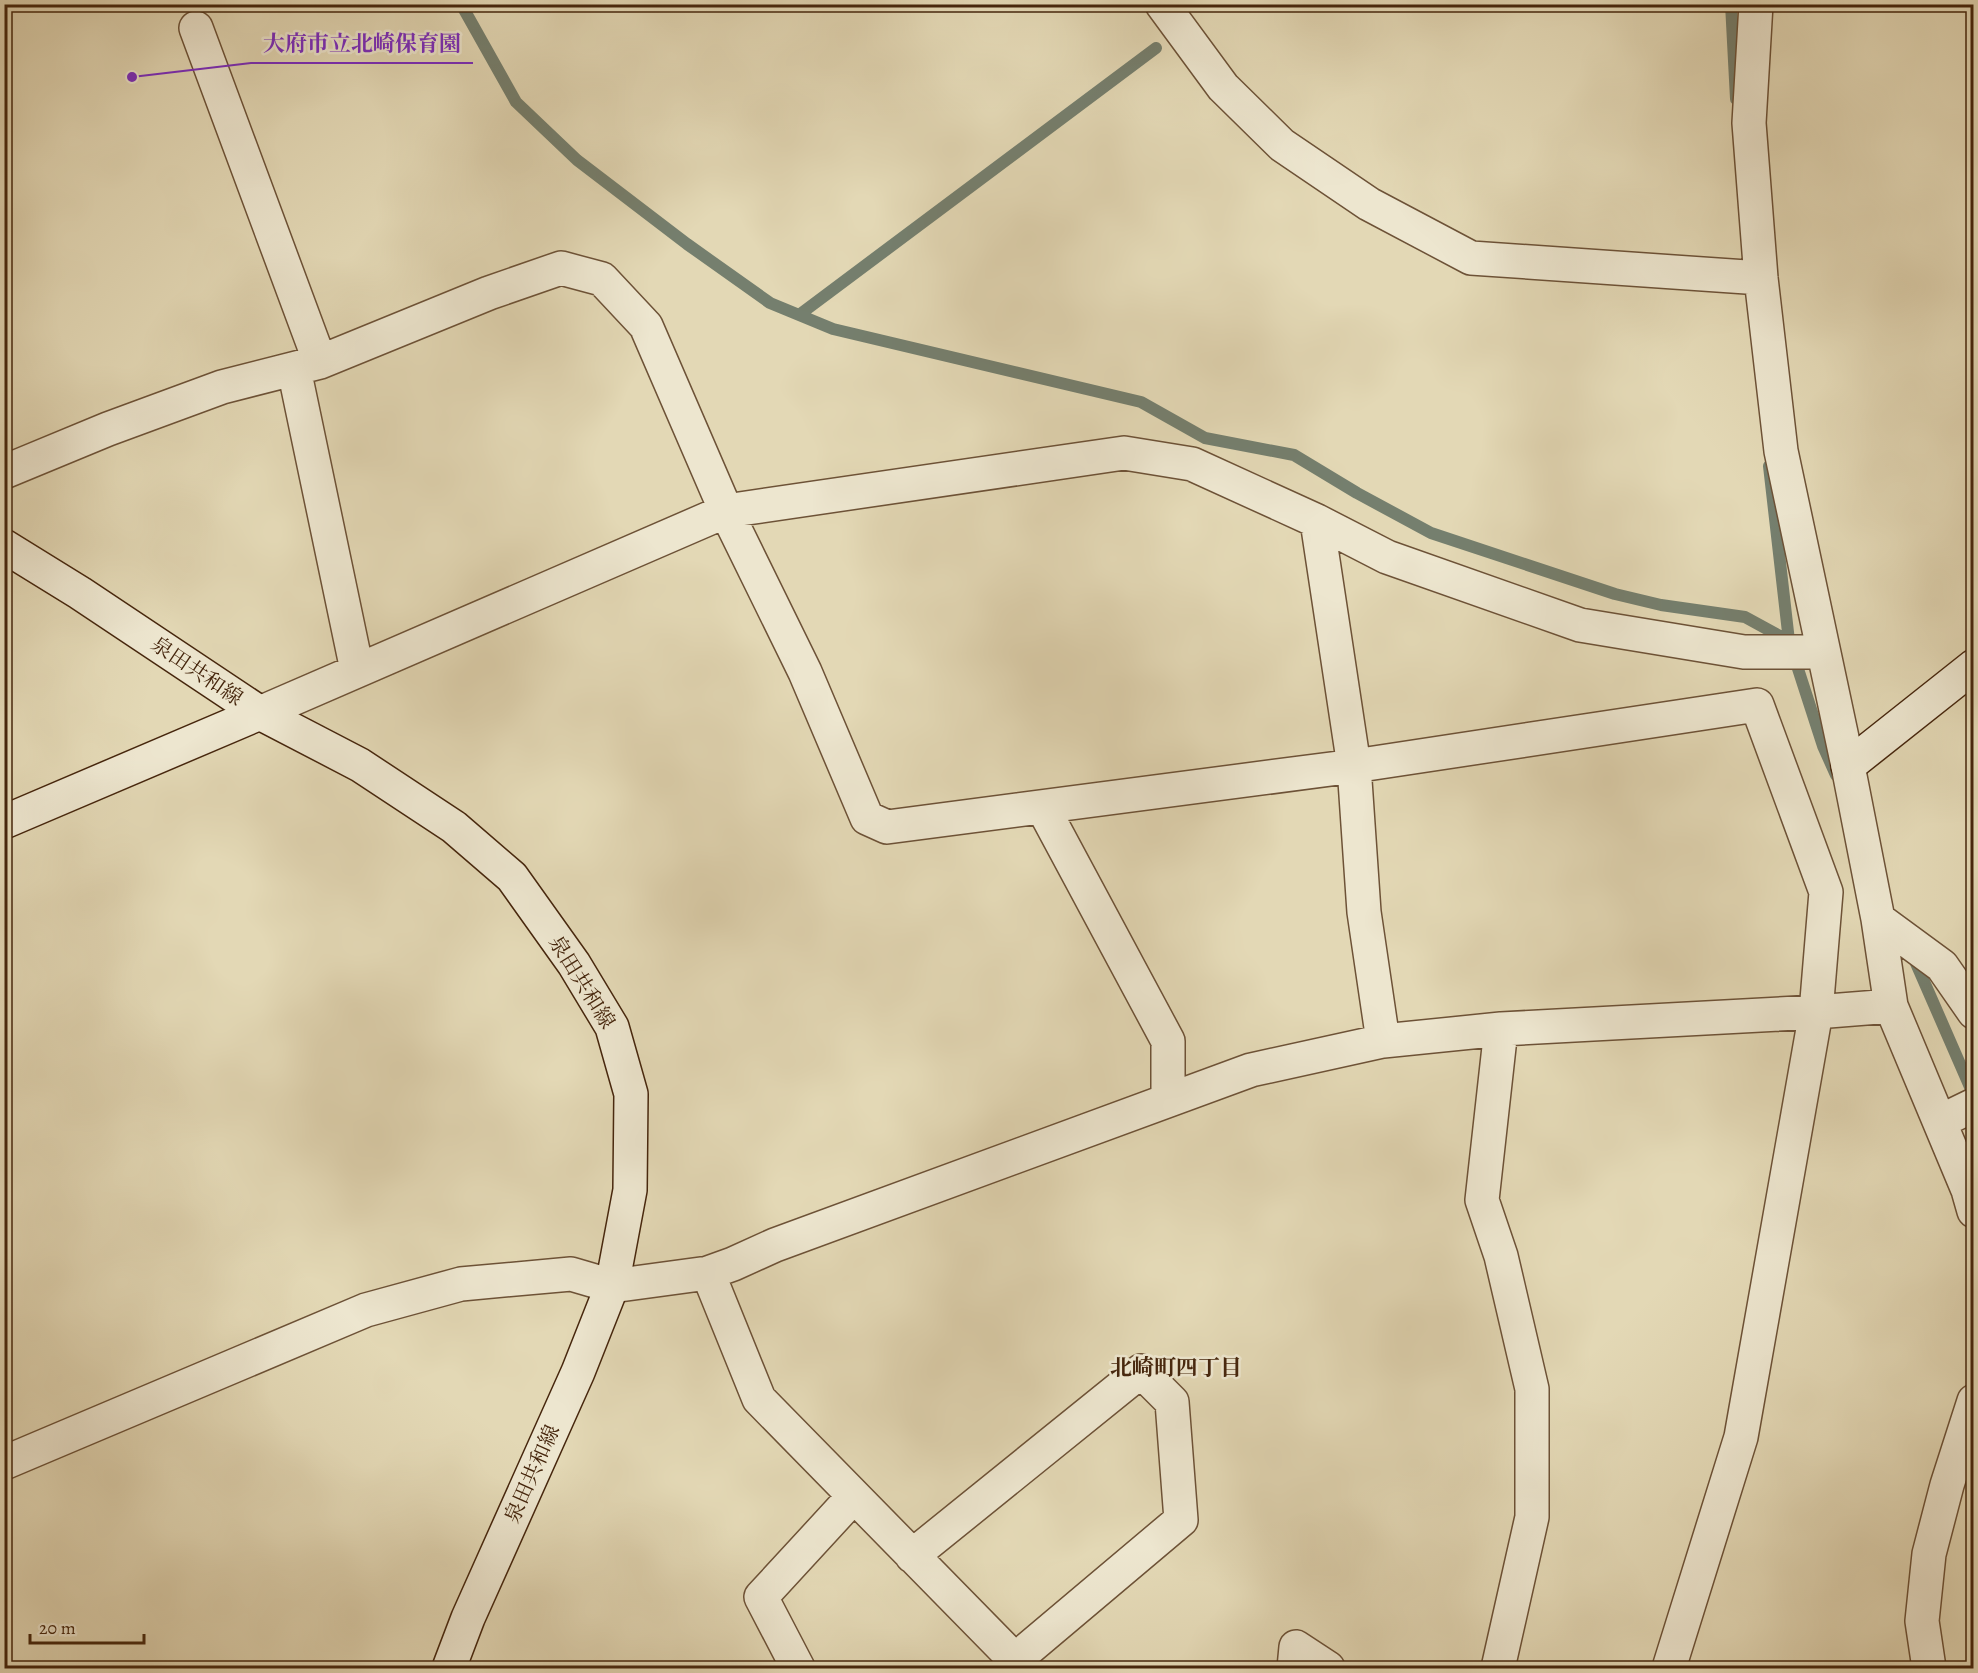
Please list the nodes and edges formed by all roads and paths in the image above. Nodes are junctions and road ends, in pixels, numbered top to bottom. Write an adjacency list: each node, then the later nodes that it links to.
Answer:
1 (1162, 4): 4 (street)
2 (1756, 4): 4 (street)
3 (196, 28): 5 (street)
4 (1761, 278): 10 (street)
5 (307, 366): 6 (street); 7 (street); 12 (street)
6 (4, 472)
7 (726, 511): 8 (street); 12 (street); 16 (street)
8 (1317, 521): 10 (street); 14 (street)
9 (4, 546): 13 (street, 泉田共和線)
10 (1822, 652): 15 (street)
11 (1974, 666): 15 (street)
12 (357, 670): 13 (street)
13 (260, 713): 17 (street); 29 (street, 泉田共和線)
14 (1354, 766): 16 (street); 20 (street); 23 (street)
15 (1848, 766): 18 (street)
16 (1043, 808): 24 (street)
17 (4, 822)
18 (1878, 919): 19 (street); 21 (street)
19 (1891, 1006): 20 (street); 26 (street)
20 (1816, 1012): 22 (street); 40 (street)
21 (1974, 1012)
22 (1501, 1029): 23 (street); 39 (street)
23 (1383, 1041): 24 (street)
24 (1168, 1099): 28 (street)
25 (1974, 1105): 26 (street)
26 (1941, 1121): 27 (street)
27 (1974, 1211)
28 (708, 1273): 29 (street); 32 (street)
29 (612, 1286): 31 (street); 35 (street, 泉田共和線)
30 (1974, 1401): 41 (street)
31 (4, 1464)
32 (854, 1496): 33 (street); 36 (street)
33 (912, 1556): 34 (street); 34 (street)
34 (1015, 1664)
35 (449, 1668)
36 (798, 1668)
37 (1294, 1668): 38 (street)
38 (1328, 1668)
39 (1498, 1668)
40 (1669, 1668)
41 (1929, 1668)

